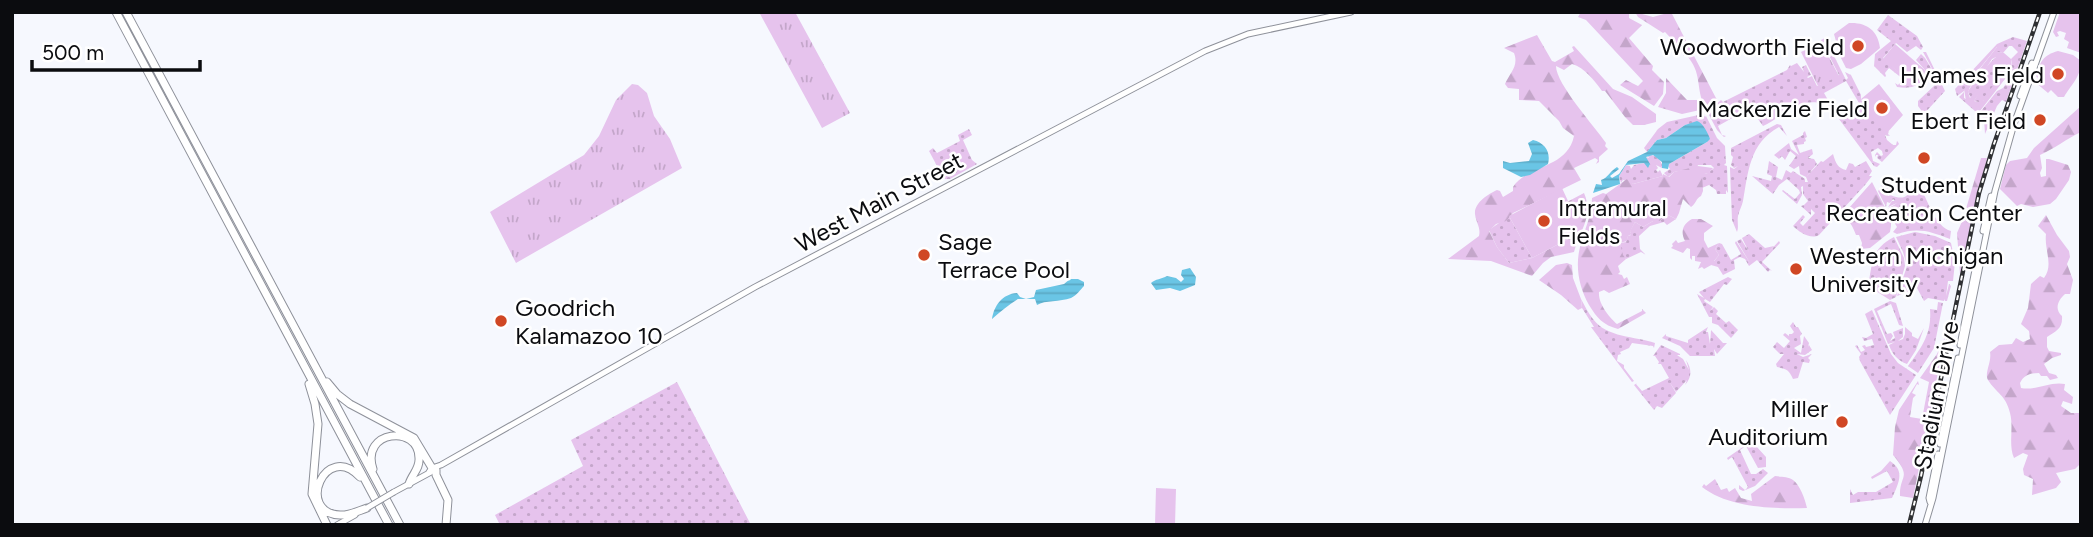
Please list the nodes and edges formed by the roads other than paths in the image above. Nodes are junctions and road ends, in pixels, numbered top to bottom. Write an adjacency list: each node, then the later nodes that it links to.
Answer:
1 (116, 12): 5 (highway)
2 (126, 12): 6 (highway)
3 (1351, 12): 7 (main road, West Main Street)
4 (2052, 12): 17 (main road, Stadium Drive)
5 (291, 341): 10 (highway); 12 (highway)
6 (301, 341): 7 (highway); 8 (highway)
7 (435, 468): 9 (main road, West Main Street); 16 (highway)
8 (377, 484): 9 (highway); 15 (highway)
9 (409, 484): 11 (main road, West Main Street, bridge)
10 (369, 490): 11 (highway); 14 (highway)
11 (367, 508): 13 (main road, West Main Street)
12 (327, 525)
13 (337, 525)
14 (389, 525)
15 (400, 525)
16 (446, 525)
17 (1925, 525)

